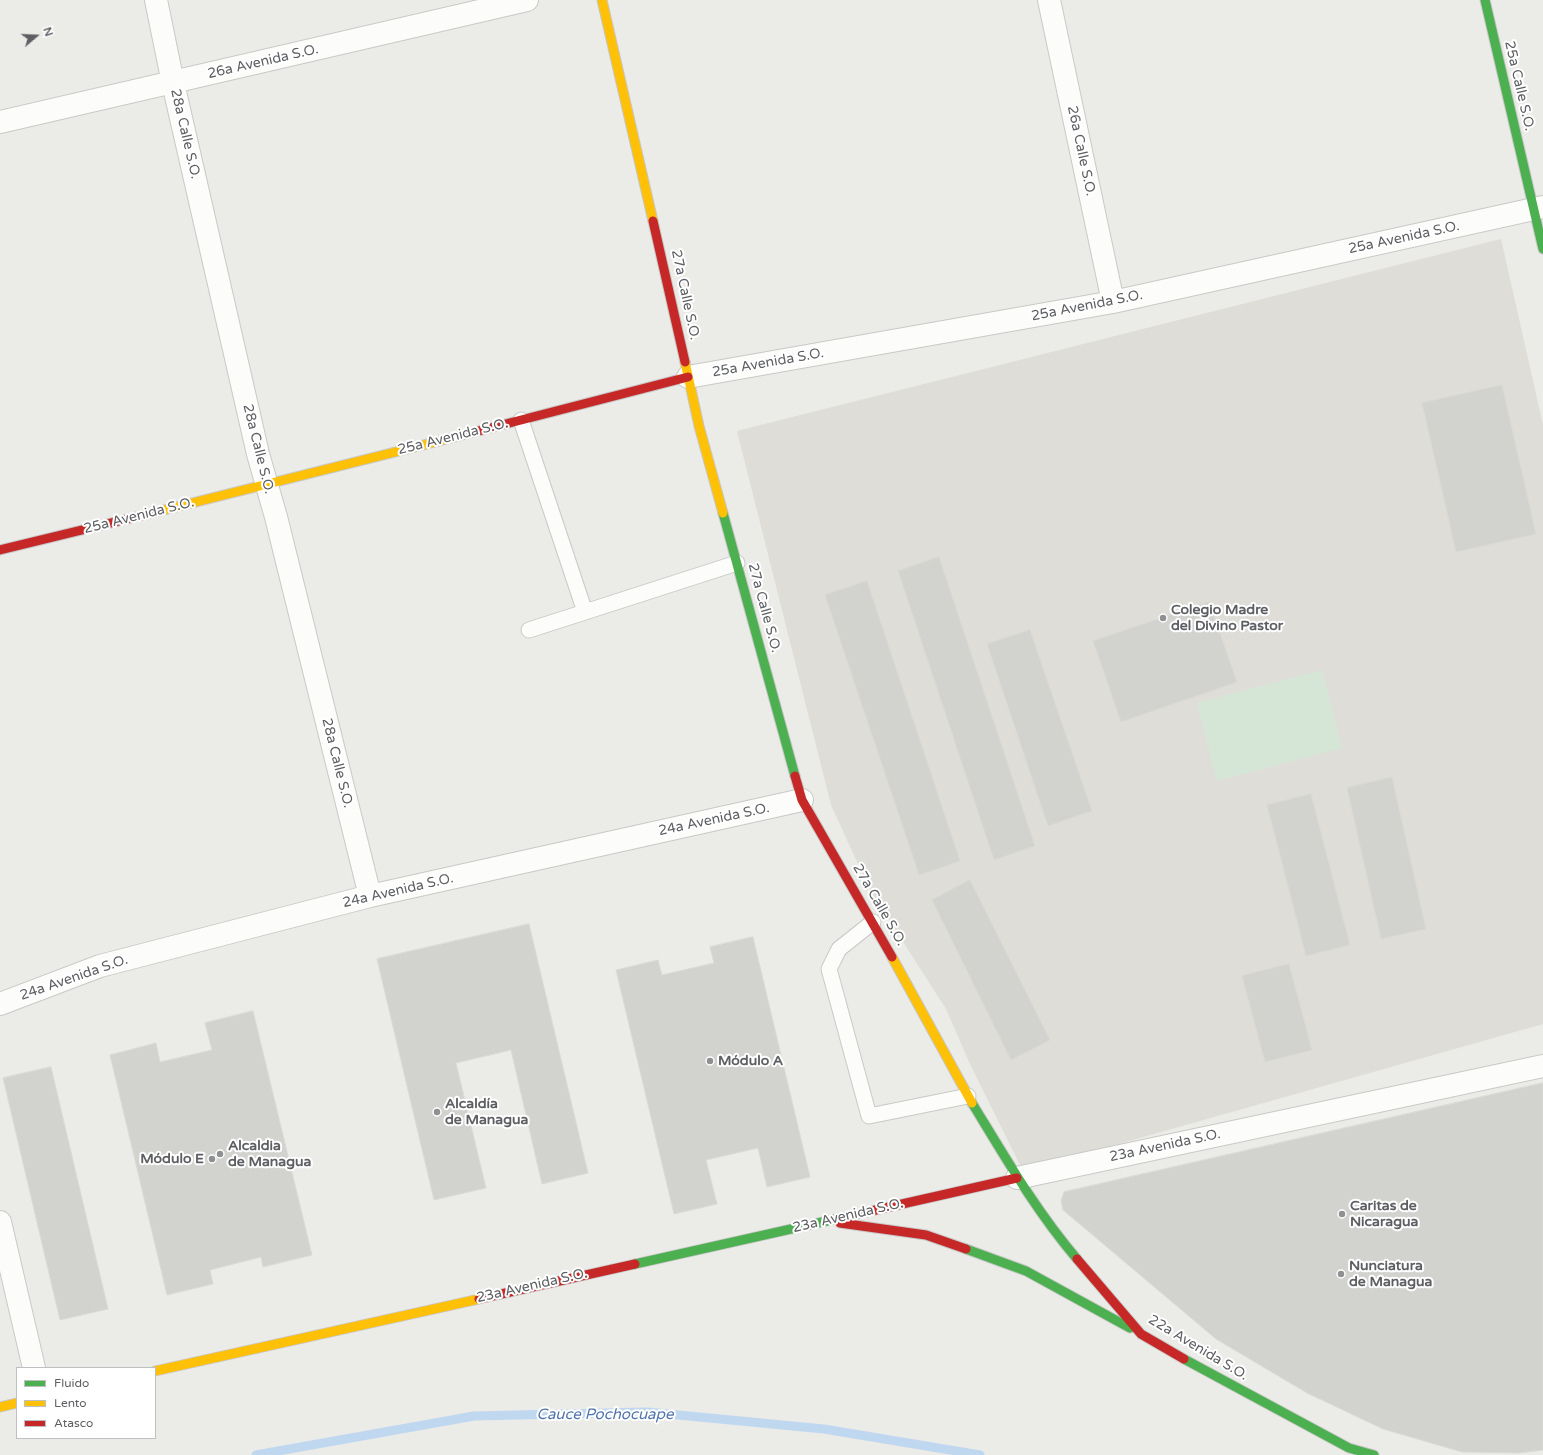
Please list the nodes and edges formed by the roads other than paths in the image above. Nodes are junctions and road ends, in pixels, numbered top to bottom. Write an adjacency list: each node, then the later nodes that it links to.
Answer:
1 (156, 0): 6 (street, 28a Calle S.O.)
2 (527, 0): 6 (street, 26a Avenida S.O.)
3 (602, 0): 11 (street, 27a Calle S.O.)
4 (1049, 0): 10 (street, 26a Calle S.O.)
5 (1485, 0): 8 (street, 25a Calle S.O.)
6 (174, 83): 7 (street, 26a Avenida S.O.); 13 (street, 28a Calle S.O.)
7 (0, 122)
8 (1538, 208): 9 (street, 25a Calle S.O.); 10 (street, 25a Avenida S.O.)
9 (1543, 249)
10 (1113, 302): 11 (street, 25a Avenida S.O.)
11 (688, 377): 12 (street, 25a Avenida S.O.); 15 (street, 27a Calle S.O.)
12 (521, 420): 13 (street, 25a Avenida S.O.); 16 (lane)
13 (267, 485): 14 (street, 25a Avenida S.O.); 19 (street, 28a Calle S.O.)
14 (0, 550)
15 (737, 563): 16 (lane); 18 (street, 27a Calle S.O.)
16 (585, 612): 17 (lane)
17 (529, 630)
18 (802, 800): 19 (street, 24a Avenida S.O.); 20 (street, 27a Calle S.O.)
19 (370, 896): 21 (street, 24a Avenida S.O.)
20 (873, 922): 23 (street, 27a Calle S.O.); 23 (lane)
21 (0, 1004)
22 (1543, 1066): 24 (street, 23a Avenida S.O.)
23 (968, 1096): 24 (street, 27a Calle S.O.)
24 (1017, 1178): 26 (street, 23a Avenida S.O.); 27 (street, 22a Avenida S.O.)
25 (0, 1222): 28 (street)
26 (825, 1222): 27 (street); 29 (street, 23a Avenida S.O.)
27 (1141, 1334): 32 (street, 22a Avenida S.O.)
28 (34, 1367)
29 (156, 1371)
30 (16, 1403): 31 (street)
31 (0, 1407)
32 (1374, 1455)

